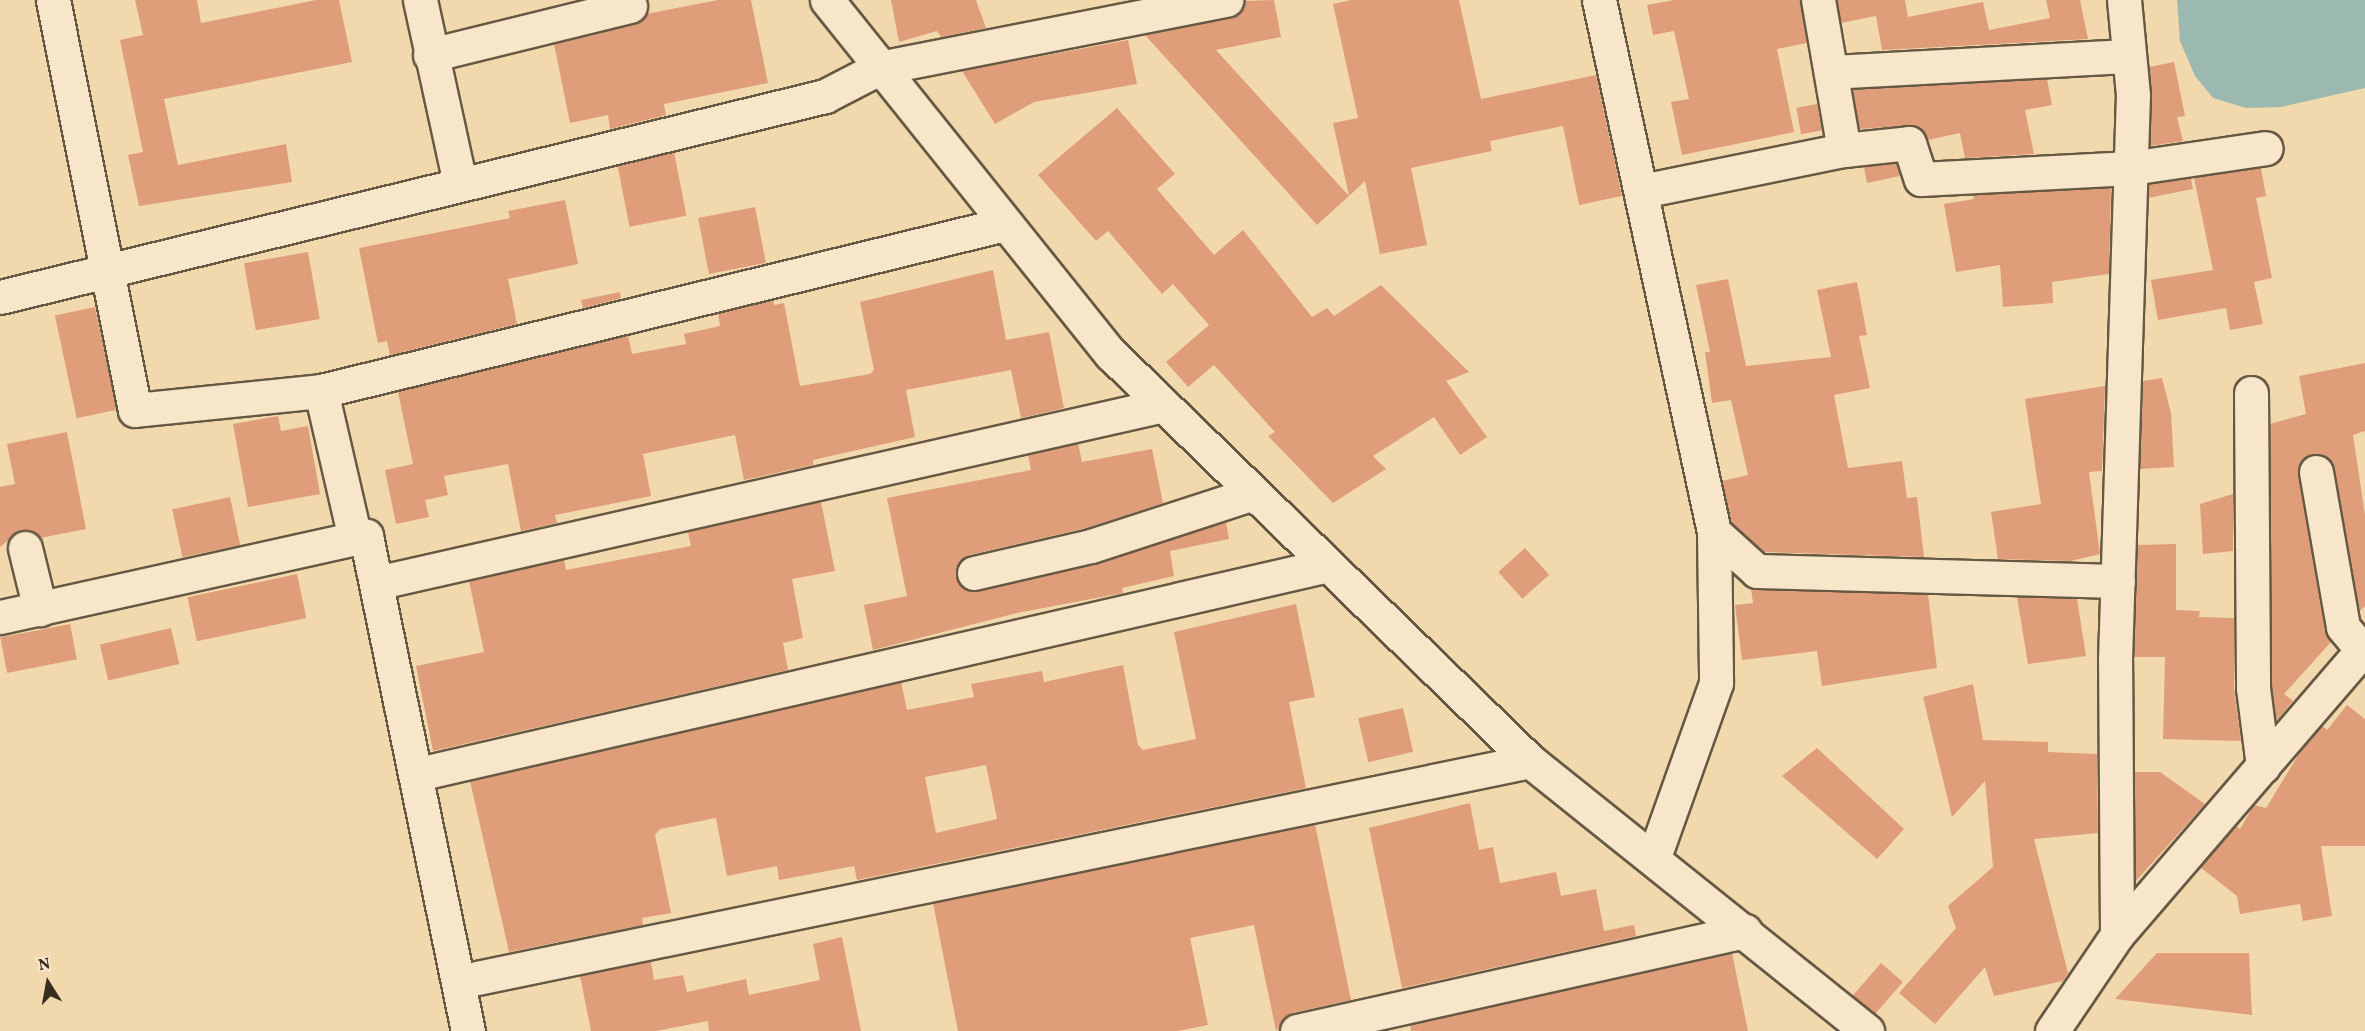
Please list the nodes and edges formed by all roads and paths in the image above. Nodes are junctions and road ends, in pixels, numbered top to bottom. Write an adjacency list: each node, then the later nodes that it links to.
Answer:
1 (53, 0): 19 (street)
2 (420, 0): 9 (street)
3 (827, 0): 11 (street)
4 (1226, 0): 11 (street)
5 (1599, 0): 17 (street)
6 (1818, 0): 12 (street)
7 (2124, 0): 10 (street)
8 (630, 6): 9 (street)
9 (430, 55): 16 (street)
10 (2129, 56): 12 (street); 15 (street)
11 (879, 68): 16 (street); 18 (street)
12 (1831, 72): 14 (street)
13 (2266, 148): 15 (street)
14 (1844, 150): 15 (street); 17 (street)
15 (2131, 168): 31 (street)
16 (460, 184): 19 (street)
17 (1642, 191): 26 (street)
18 (1005, 224): 21 (street); 23 (street)
19 (106, 271): 20 (street); 21 (street)
20 (0, 297)
21 (321, 391): 27 (street)
22 (2251, 393): 37 (street)
23 (1163, 405): 25 (street); 32 (street)
24 (2316, 472): 35 (street)
25 (1254, 493): 29 (street); 30 (street)
26 (1714, 532): 31 (street); 39 (street)
27 (355, 538): 32 (street); 33 (street)
28 (25, 548): 33 (street)
29 (1328, 564): 36 (street); 38 (street)
30 (975, 573)
31 (2118, 581): 41 (street)
32 (376, 583): 43 (street)
33 (40, 609): 34 (street)
34 (0, 617)
35 (2363, 649): 37 (street)
36 (1530, 761): 39 (street); 42 (street)
37 (2263, 766): 41 (street)
38 (431, 771)
39 (1654, 857): 40 (street)
40 (1744, 930): 44 (street); 45 (street)
41 (2117, 935): 46 (street)
42 (477, 978)
43 (468, 1031)
44 (1297, 1031)
45 (1867, 1031)
46 (2052, 1031)

